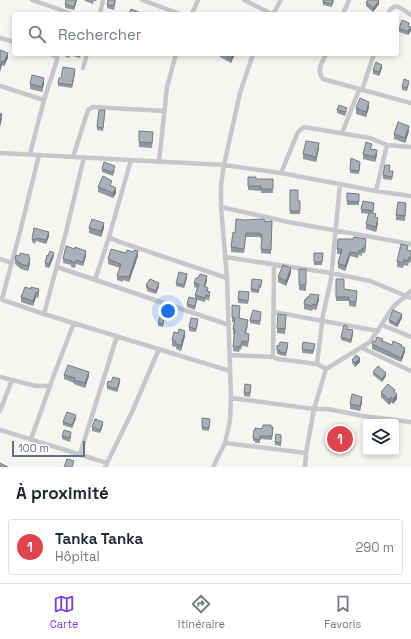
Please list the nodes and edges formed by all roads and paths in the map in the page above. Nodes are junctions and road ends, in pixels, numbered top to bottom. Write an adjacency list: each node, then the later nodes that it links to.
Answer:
1 (32, 0): 8 (street)
2 (103, 0): 9 (street)
3 (142, 0): 10 (street)
4 (198, 0): 11 (street)
5 (244, 0): 12 (street)
6 (281, 0): 13 (street)
7 (349, 0): 14 (street)
8 (66, 12)
9 (100, 12)
10 (175, 12)
11 (193, 12)
12 (268, 12)
13 (273, 12)
14 (344, 12)
15 (389, 12): 16 (street)
16 (411, 15)
17 (0, 38): 18 (street)
18 (12, 41)
19 (54, 56): 28 (street)
20 (86, 56): 25 (street)
21 (176, 56): 30 (street)
22 (252, 56): 41 (street)
23 (325, 56): 27 (street)
24 (373, 56): 27 (street)
25 (82, 68)
26 (0, 86): 28 (street)
27 (360, 90): 29 (street); 31 (street)
28 (44, 100): 35 (street)
29 (411, 103)
30 (165, 111): 37 (street); 40 (street)
31 (342, 133): 32 (street); 42 (street)
32 (388, 145): 33 (street); 44 (street)
33 (411, 147)
34 (0, 153): 35 (street)
35 (30, 154): 36 (street)
36 (40, 155): 37 (street); 52 (street)
37 (73, 157): 38 (street)
38 (84, 157): 39 (street); 54 (street)
39 (131, 160): 40 (street); 48 (street)
40 (159, 162): 41 (street)
41 (224, 165): 42 (street); 46 (street)
42 (281, 173): 43 (street)
43 (340, 184): 44 (street); 47 (street)
44 (376, 192): 45 (street)
45 (411, 196)
46 (221, 207): 47 (street); 50 (street)
47 (336, 230): 49 (street); 55 (street)
48 (109, 237): 56 (street); 57 (street)
49 (411, 244)
50 (225, 256): 53 (street); 56 (street)
51 (0, 259): 52 (street)
52 (12, 263): 61 (street)
53 (274, 265): 55 (street); 62 (street)
54 (57, 268): 57 (street); 63 (street)
55 (332, 273): 59 (street); 64 (street)
56 (227, 278): 66 (street)
57 (95, 280): 66 (street)
58 (411, 291): 59 (street)
59 (406, 296): 60 (street); 67 (street)
60 (411, 298)
61 (1, 299): 63 (street)
62 (274, 312): 64 (street); 74 (street)
63 (44, 314): 65 (street)
64 (323, 321): 68 (street); 75 (street)
65 (74, 323): 69 (street); 81 (street)
66 (229, 325): 73 (street)
67 (382, 325): 68 (street); 70 (street)
68 (378, 331): 71 (street)
69 (117, 336): 72 (street); 90 (street)
70 (411, 337)
71 (362, 348): 76 (street); 77 (street)
72 (159, 349): 78 (street); 91 (street)
73 (230, 355): 74 (street); 78 (street)
74 (273, 357): 75 (street)
75 (317, 364): 76 (street)
76 (326, 369): 83 (street)
77 (411, 370)
78 (230, 371): 82 (street)
79 (0, 377): 80 (street)
80 (12, 380): 81 (street); 84 (street)
81 (50, 386): 87 (street)
82 (231, 398): 83 (street); 88 (street)
83 (314, 409): 85 (street); 89 (street)
84 (0, 410)
85 (411, 422)
86 (0, 430): 87 (street)
87 (31, 439): 90 (street)
88 (225, 443): 89 (street); 92 (street)
89 (306, 453): 93 (street)
90 (80, 454): 91 (street)
91 (106, 465)
92 (213, 467)
93 (304, 467)

